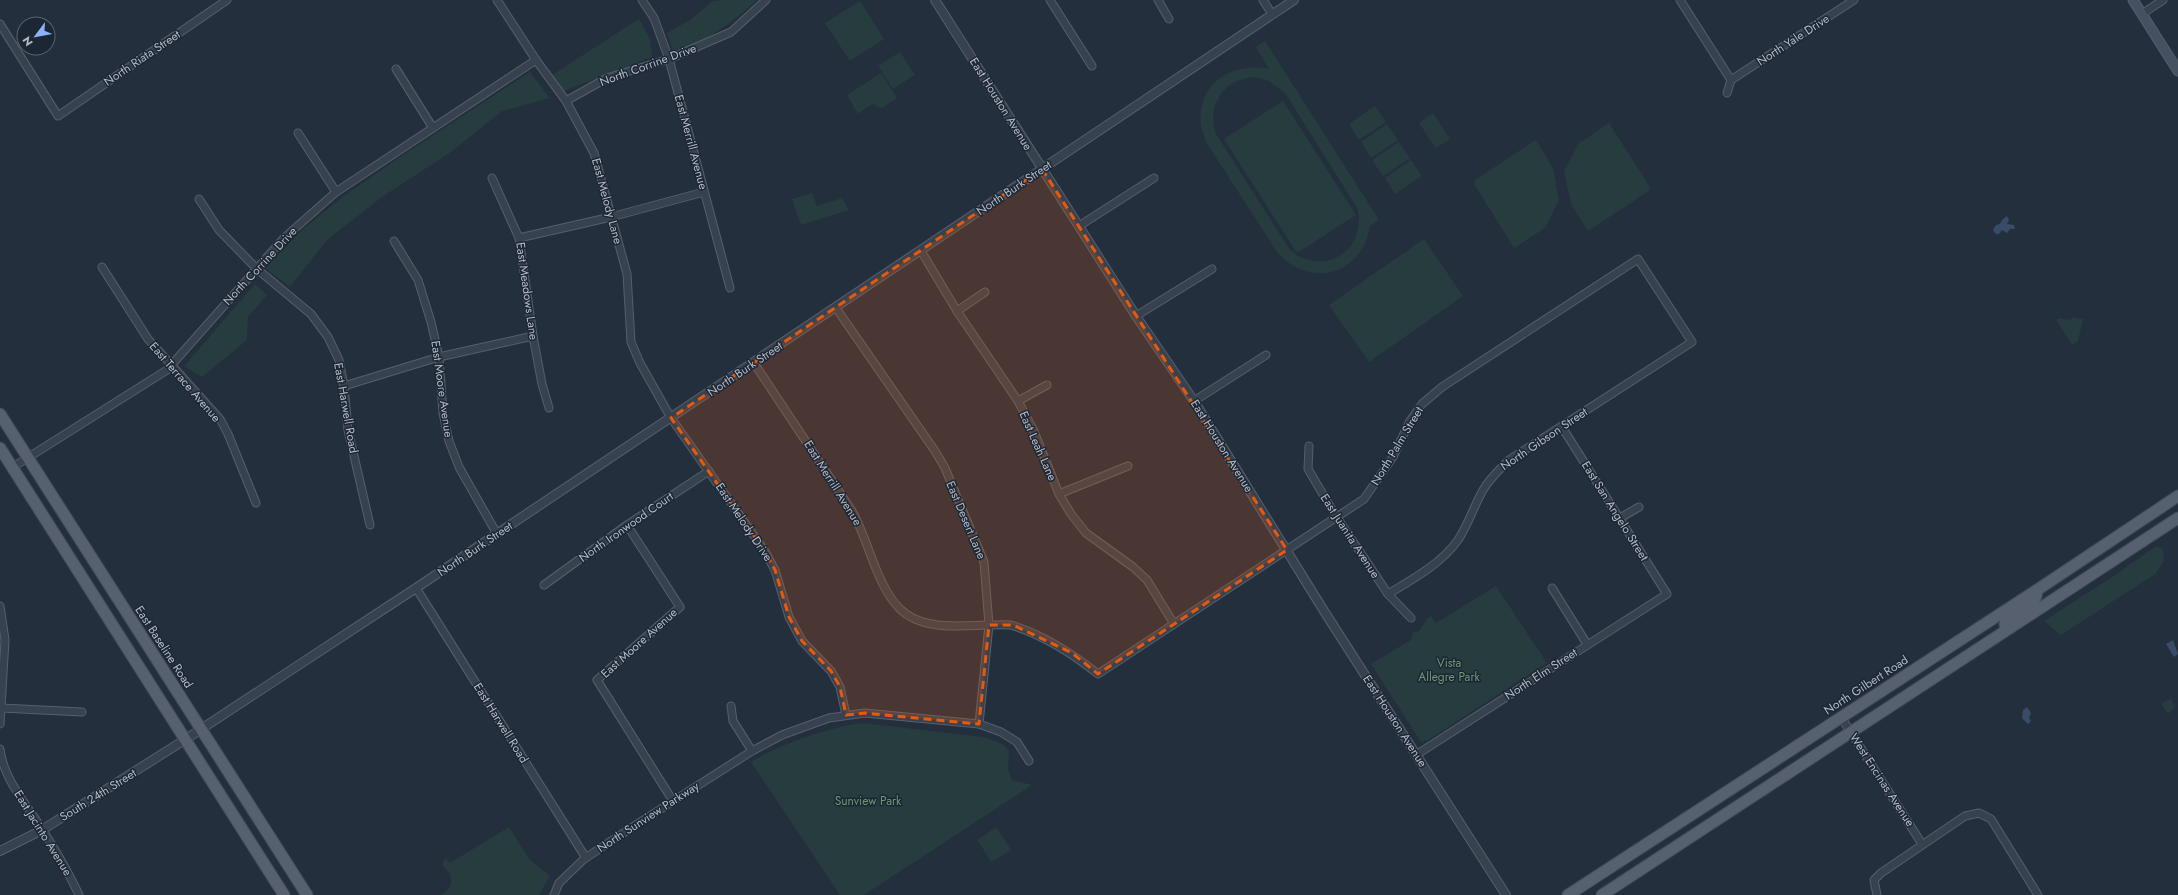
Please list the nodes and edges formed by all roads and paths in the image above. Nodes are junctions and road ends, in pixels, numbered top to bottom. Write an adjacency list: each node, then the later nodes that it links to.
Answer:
1 (226, 0): 17 (street, North Riata Street)
2 (497, 0): 19 (street, East Melody Lane)
3 (642, 0): 18 (street, East Merrill Avenue)
4 (766, 0): 18 (street, North Corrine Drive)
5 (935, 0): 28 (street, East Houston Avenue)
6 (1050, 0): 20 (street)
7 (1158, 0): 16 (street)
8 (1263, 0): 14 (street)
9 (1294, 0): 14 (street, North Burk Street)
10 (1680, 0): 23 (street)
11 (1854, 0): 23 (street, North Yale Drive)
12 (2133, 0): 15 (main road)
13 (2163, 0): 15 (street)
14 (1272, 14): 28 (street, North Burk Street)
15 (2142, 14): 22 (main road)
16 (1169, 18)
17 (0, 24)
18 (669, 59): 25 (street, North Corrine Drive); 32 (street, East Merrill Avenue)
19 (536, 60): 25 (street, East Melody Lane); 26 (street, North Corrine Drive)
20 (1092, 66)
21 (396, 69): 26 (street)
22 (2178, 71)
23 (1731, 80): 24 (street)
24 (1727, 94)
25 (566, 101): 34 (street, East Melody Lane)
26 (433, 128): 31 (street, North Corrine Drive)
27 (298, 132): 31 (street)
28 (1042, 168): 35 (street, East Houston Avenue); 38 (street, North Burk Street)
29 (492, 178): 36 (street, East Meadows Lane)
30 (1154, 178): 35 (street)
31 (336, 192): 40 (street, North Corrine Drive)
32 (704, 192): 34 (street); 42 (street, East Merrill Avenue)
33 (199, 199): 40 (street, East Harwell Road)
34 (611, 217): 36 (street); 59 (street, East Melody Lane)
35 (1079, 226): 46 (street, East Houston Avenue)
36 (519, 238): 47 (street, East Meadows Lane)
37 (394, 241): 50 (street, East Moore Avenue)
38 (921, 251): 44 (street, North Burk Street); 45 (street, East Leah Lane)
39 (102, 267): 52 (street, East Terrace Avenue)
40 (257, 269): 52 (street, North Corrine Drive); 54 (street, East Harwell Road)
41 (1212, 269): 46 (street)
42 (730, 288)
43 (985, 292): 45 (street)
44 (836, 308): 51 (street, North Burk Street); 87 (street, East Desert Lane)
45 (957, 311): 55 (street, East Leah Lane)
46 (1136, 316): 56 (street, East Houston Avenue)
47 (533, 336): 50 (street); 57 (street, East Meadows Lane)
48 (1692, 342): 60 (street, North Gibson Street); 71 (street, North Palm Street)
49 (1266, 355): 56 (street)
50 (439, 357): 54 (street); 76 (street, East Moore Avenue)
51 (754, 363): 59 (street, North Burk Street); 87 (street, East Merrill Avenue)
52 (172, 366): 63 (street, North Corrine Drive); 69 (street, East Terrace Avenue)
53 (1047, 385): 55 (street)
54 (344, 386): 74 (street, East Harwell Road)
55 (1018, 401): 67 (street, East Leah Lane)
56 (1194, 401): 77 (street, East Houston Avenue)
57 (549, 408)
58 (0, 414): 63 (main road, East Baseline Road)
59 (671, 418): 66 (street, East Melody Drive); 76 (street, North Burk Street)
60 (1562, 427): 72 (street, East San Angelo Street); 82 (street, North Gibson Street)
61 (1309, 446): 71 (street, East Juanita Avenue)
62 (0, 448): 65 (main road, East Baseline Road)
63 (28, 458): 65 (street, North Corrine Drive); 99 (main road, East Baseline Road)
64 (1128, 466): 67 (street)
65 (13, 467): 99 (main road, East Baseline Road)
66 (708, 471): 75 (street, North Ironwood Court); 94 (street, East Melody Drive)
67 (1059, 494): 86 (street, East Leah Lane)
68 (2178, 496): 81 (main road, North Gilbert Road)
69 (256, 503)
70 (1639, 507): 72 (street)
71 (1337, 517): 77 (street, North Palm Street); 82 (street, East Juanita Avenue)
72 (1620, 518): 83 (street, East San Angelo Street)
73 (2178, 518): 88 (main road)
74 (370, 525)
75 (627, 526): 78 (street, North Ironwood Court); 106 (street, East Moore Avenue)
76 (498, 534): 79 (street, North Burk Street)
77 (1287, 550): 86 (street, North Palm Street); 102 (street, East Houston Avenue)
78 (544, 585)
79 (416, 588): 99 (street, North Burk Street); 110 (street, East Harwell Road)
80 (1552, 588): 89 (street)
81 (2037, 590): 88 (main road); 95 (main road, North Gilbert Road)
82 (1388, 594): 85 (street, East Juanita Avenue)
83 (1667, 594): 89 (street, North Elm Street)
84 (0, 606): 92 (street)
85 (1411, 618)
86 (1174, 624): 90 (street, North Palm Street)
87 (989, 625): 90 (street, East Merrill Avenue); 97 (street, East Desert Lane)
88 (2006, 630): 98 (main road)
89 (1588, 644): 102 (street, North Elm Street)
90 (1098, 674)
91 (731, 706): 101 (street)
92 (1, 708): 93 (street); 96 (street)
93 (82, 712)
94 (846, 715): 97 (street, North Sunview Parkway); 101 (street, North Sunview Parkway)
95 (1841, 717): 98 (street, West Encinas Avenue); 104 (main road, North Gilbert Road)
96 (0, 724)
97 (979, 724): 103 (street)
98 (1851, 732): 105 (main road); 108 (street, West Encinas Avenue)
99 (194, 734): 107 (street, South 24th Street); 112 (main road, East Baseline Road); 113 (main road, East Baseline Road)
100 (0, 749): 107 (street, East Jacinto Avenue)
101 (752, 751): 106 (street, North Sunview Parkway)
102 (1416, 755): 115 (street, East Houston Avenue)
103 (1029, 761)
104 (1758, 772): 105 (main road); 116 (main road, North Gilbert Road)
105 (1768, 786): 117 (main road)
106 (672, 801): 110 (street, North Sunview Parkway)
107 (42, 830): 109 (street, South 24th Street); 111 (street, East Jacinto Avenue)
108 (1922, 844): 118 (street); 119 (street)
109 (0, 851)
110 (586, 858): 114 (street, North Sunview Parkway)
111 (79, 895)
112 (284, 895)
113 (306, 895)
114 (554, 895)
115 (1506, 895)
116 (1568, 895)
117 (1602, 895)
118 (1877, 895)
119 (2038, 895)

